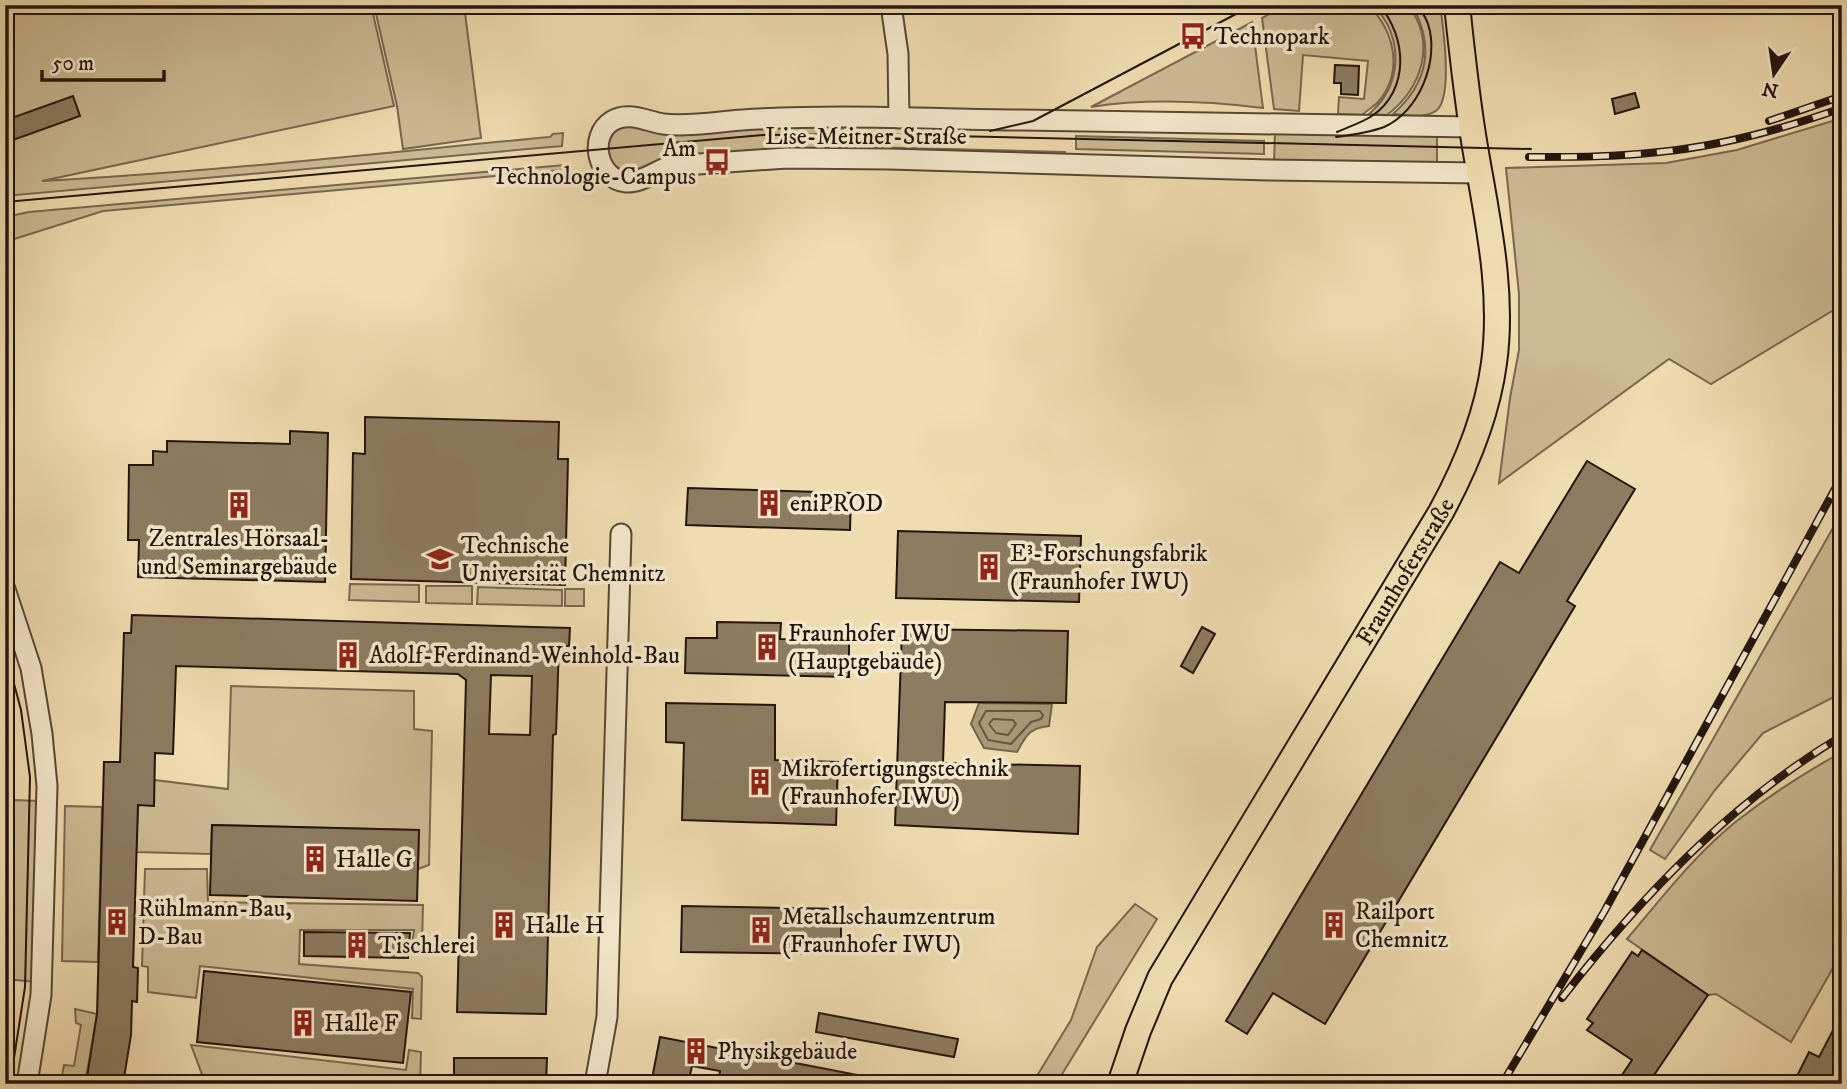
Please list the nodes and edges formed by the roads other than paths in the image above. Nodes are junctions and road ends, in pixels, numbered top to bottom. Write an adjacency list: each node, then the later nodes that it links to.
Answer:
1 (891, 5): 3 (street, Lise-Meitner-Straße)
2 (1457, 5): 4 (main road, Fraunhoferstraße)
3 (899, 118): 4 (street, Lise-Meitner-Straße); 5 (street, Lise-Meitner-Straße)
4 (1471, 127): 5 (main road, Fraunhoferstraße)
5 (1479, 173): 10 (main road, Fraunhoferstraße)
6 (621, 534): 9 (street)
7 (5, 589): 8 (street)
8 (27, 1084)
9 (595, 1084)
10 (1120, 1084)

